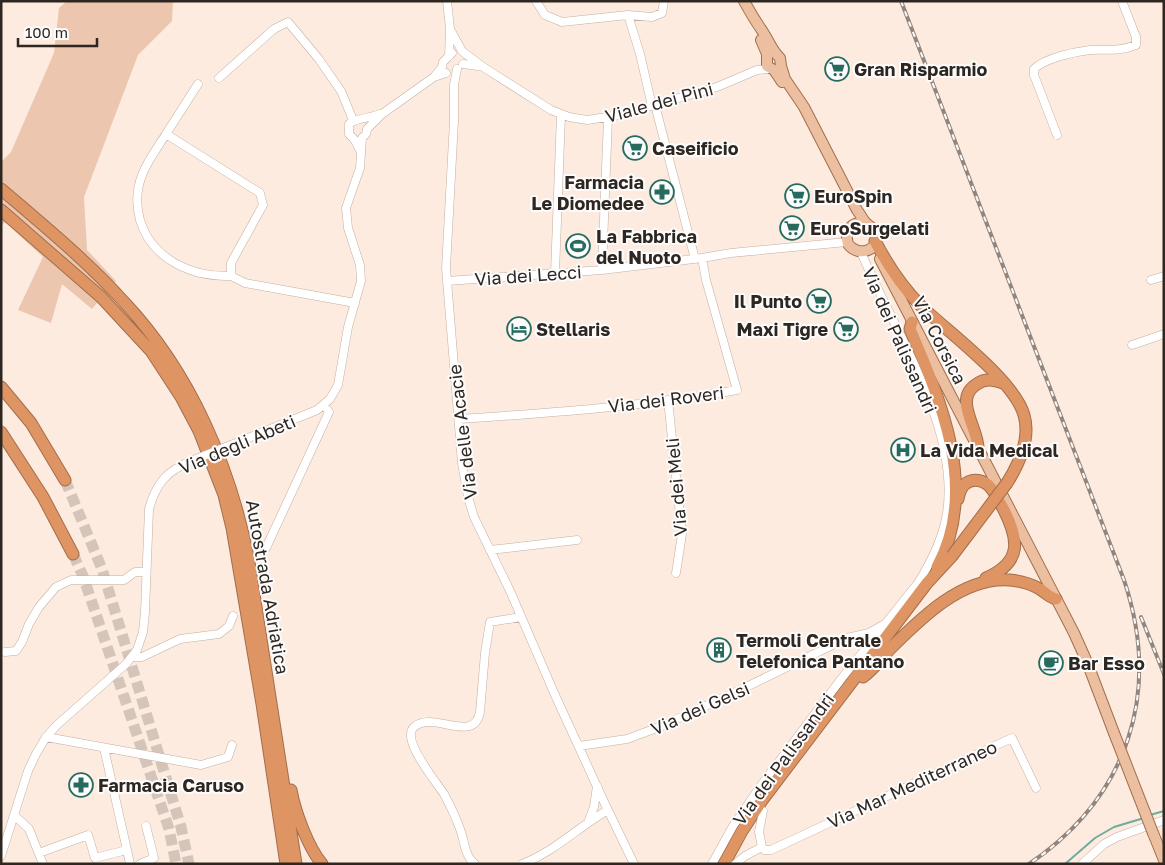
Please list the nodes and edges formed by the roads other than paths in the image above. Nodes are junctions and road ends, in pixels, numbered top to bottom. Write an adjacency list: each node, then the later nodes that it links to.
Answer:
1 (447, 1): 7 (street)
2 (536, 1): 6 (street)
3 (664, 1): 6 (street)
4 (744, 1): 10 (main road, Via Corsica)
5 (1122, 1): 24 (street)
6 (628, 15): 17 (street)
7 (450, 29): 8 (street); 9 (street)
8 (463, 52): 9 (street); 11 (street); 12 (street, Viale dei Pini)
9 (448, 56): 13 (street)
10 (776, 63): 17 (street, Viale dei Pini); 28 (main road, Via Corsica); 29 (main road, Via Corsica)
11 (460, 67): 12 (street, Viale dei Pini); 13 (street); 16 (street, Via delle Acacie)
12 (483, 67): 19 (street, Viale dei Pini)
13 (446, 71): 16 (street, Via delle Acacie); 18 (street, Via degli Abeti)
14 (218, 78): 21 (street)
15 (198, 84): 23 (street)
16 (454, 85): 39 (street, Via delle Acacie)
17 (654, 106): 20 (street, Viale dei Pini); 33 (street)
18 (382, 114): 21 (street, Via degli Abeti); 22 (street, Via degli Abeti)
19 (561, 115): 20 (street, Viale dei Pini); 35 (street)
20 (608, 118): 34 (street)
21 (357, 120): 22 (street); 25 (street, Via degli Abeti)
22 (367, 129): 25 (street, Via degli Abeti)
23 (166, 134): 36 (street); 36 (street)
24 (1057, 135)
25 (358, 138): 40 (street, Via degli Abeti)
26 (1, 189): 66 (highway, Autostrada Adriatica)
27 (1, 210): 76 (highway, Autostrada Adriatica)
28 (854, 224): 29 (main road); 30 (main road)
29 (866, 224): 31 (main road, Via Corsica)
30 (847, 242): 32 (main road); 33 (street, Via dei Lecci)
31 (874, 243): 32 (main road); 41 (main road, Via Corsica); 44 (highway)
32 (861, 252): 63 (street, Via dei Palissandri)
33 (699, 259): 34 (street, Via dei Lecci); 46 (street, Via dei Roveri)
34 (602, 270): 35 (street, Via dei Lecci)
35 (554, 273): 39 (street, Via dei Lecci)
36 (231, 276): 40 (street)
37 (1164, 276): 38 (street)
38 (1151, 280)
39 (447, 281): 48 (street, Via delle Acacie)
40 (355, 304): 47 (street, Via degli Abeti)
41 (912, 322): 50 (main road, Via Corsica); 52 (highway)
42 (1164, 334): 43 (street)
43 (1132, 345)
44 (1005, 384): 50 (highway); 57 (highway, bridge)
45 (1, 387): 51 (highway)
46 (668, 400): 48 (street, Via dei Roveri); 59 (street, Via dei Meli)
47 (324, 405): 54 (street); 58 (street, Via degli Abeti, bridge)
48 (459, 419): 55 (street, Via delle Acacie)
49 (1, 432): 56 (highway)
50 (978, 449): 62 (main road, Via Corsica)
51 (64, 480)
52 (955, 508): 60 (highway); 61 (highway)
53 (577, 540): 55 (street)
54 (266, 548)
55 (490, 550): 65 (street, Via delle Acacie)
56 (73, 554)
57 (952, 556): 60 (highway); 69 (highway)
58 (146, 572): 67 (street); 68 (street, Via degli Abeti)
59 (676, 573)
60 (927, 583): 101 (highway)
61 (982, 584): 62 (highway); 69 (highway)
62 (1056, 599): 89 (main road, Via Corsica, bridge)
63 (895, 613): 72 (street, Via dei Gelsi); 100 (street, Via dei Palissandri)
64 (232, 616): 68 (street)
65 (521, 617): 72 (street, Via delle Acacie); 97 (street)
66 (261, 634): 95 (highway, Autostrada Adriatica); 96 (highway)
67 (5, 652)
68 (132, 658): 70 (street, Via degli Abeti)
69 (864, 677): 79 (highway)
70 (46, 737): 73 (street); 80 (street, Via degli Abeti)
71 (232, 745): 73 (street)
72 (579, 746): 74 (street, Via delle Acacie)
73 (104, 748): 86 (street)
74 (597, 786): 77 (street); 78 (street, Via delle Acacie)
75 (1036, 788): 85 (street, Via Mar Mediterraneo)
76 (277, 807): 93 (highway); 94 (highway, Autostrada Adriatica)
77 (594, 807): 78 (street); 82 (street)
78 (606, 807): 81 (street, Via delle Acacie); 82 (street)
79 (762, 811): 85 (street); 102 (highway)
80 (14, 815): 87 (street); 88 (street, Via degli Abeti)
81 (612, 818): 82 (street); 99 (street, Via delle Acacie)
82 (589, 820): 98 (street)
83 (1164, 820): 103 (street)
84 (146, 826): 92 (street)
85 (762, 847): 102 (street)
86 (127, 850): 87 (street); 91 (street)
87 (39, 853): 90 (street)
88 (1, 856)
89 (1164, 860)
90 (43, 864)
91 (130, 864)
92 (140, 864)
93 (282, 864)
94 (286, 864)
95 (296, 864)
96 (322, 864)
97 (475, 864)
98 (522, 864)
99 (634, 864)
100 (712, 864)
101 (724, 864)
102 (734, 864)
103 (1082, 864)

